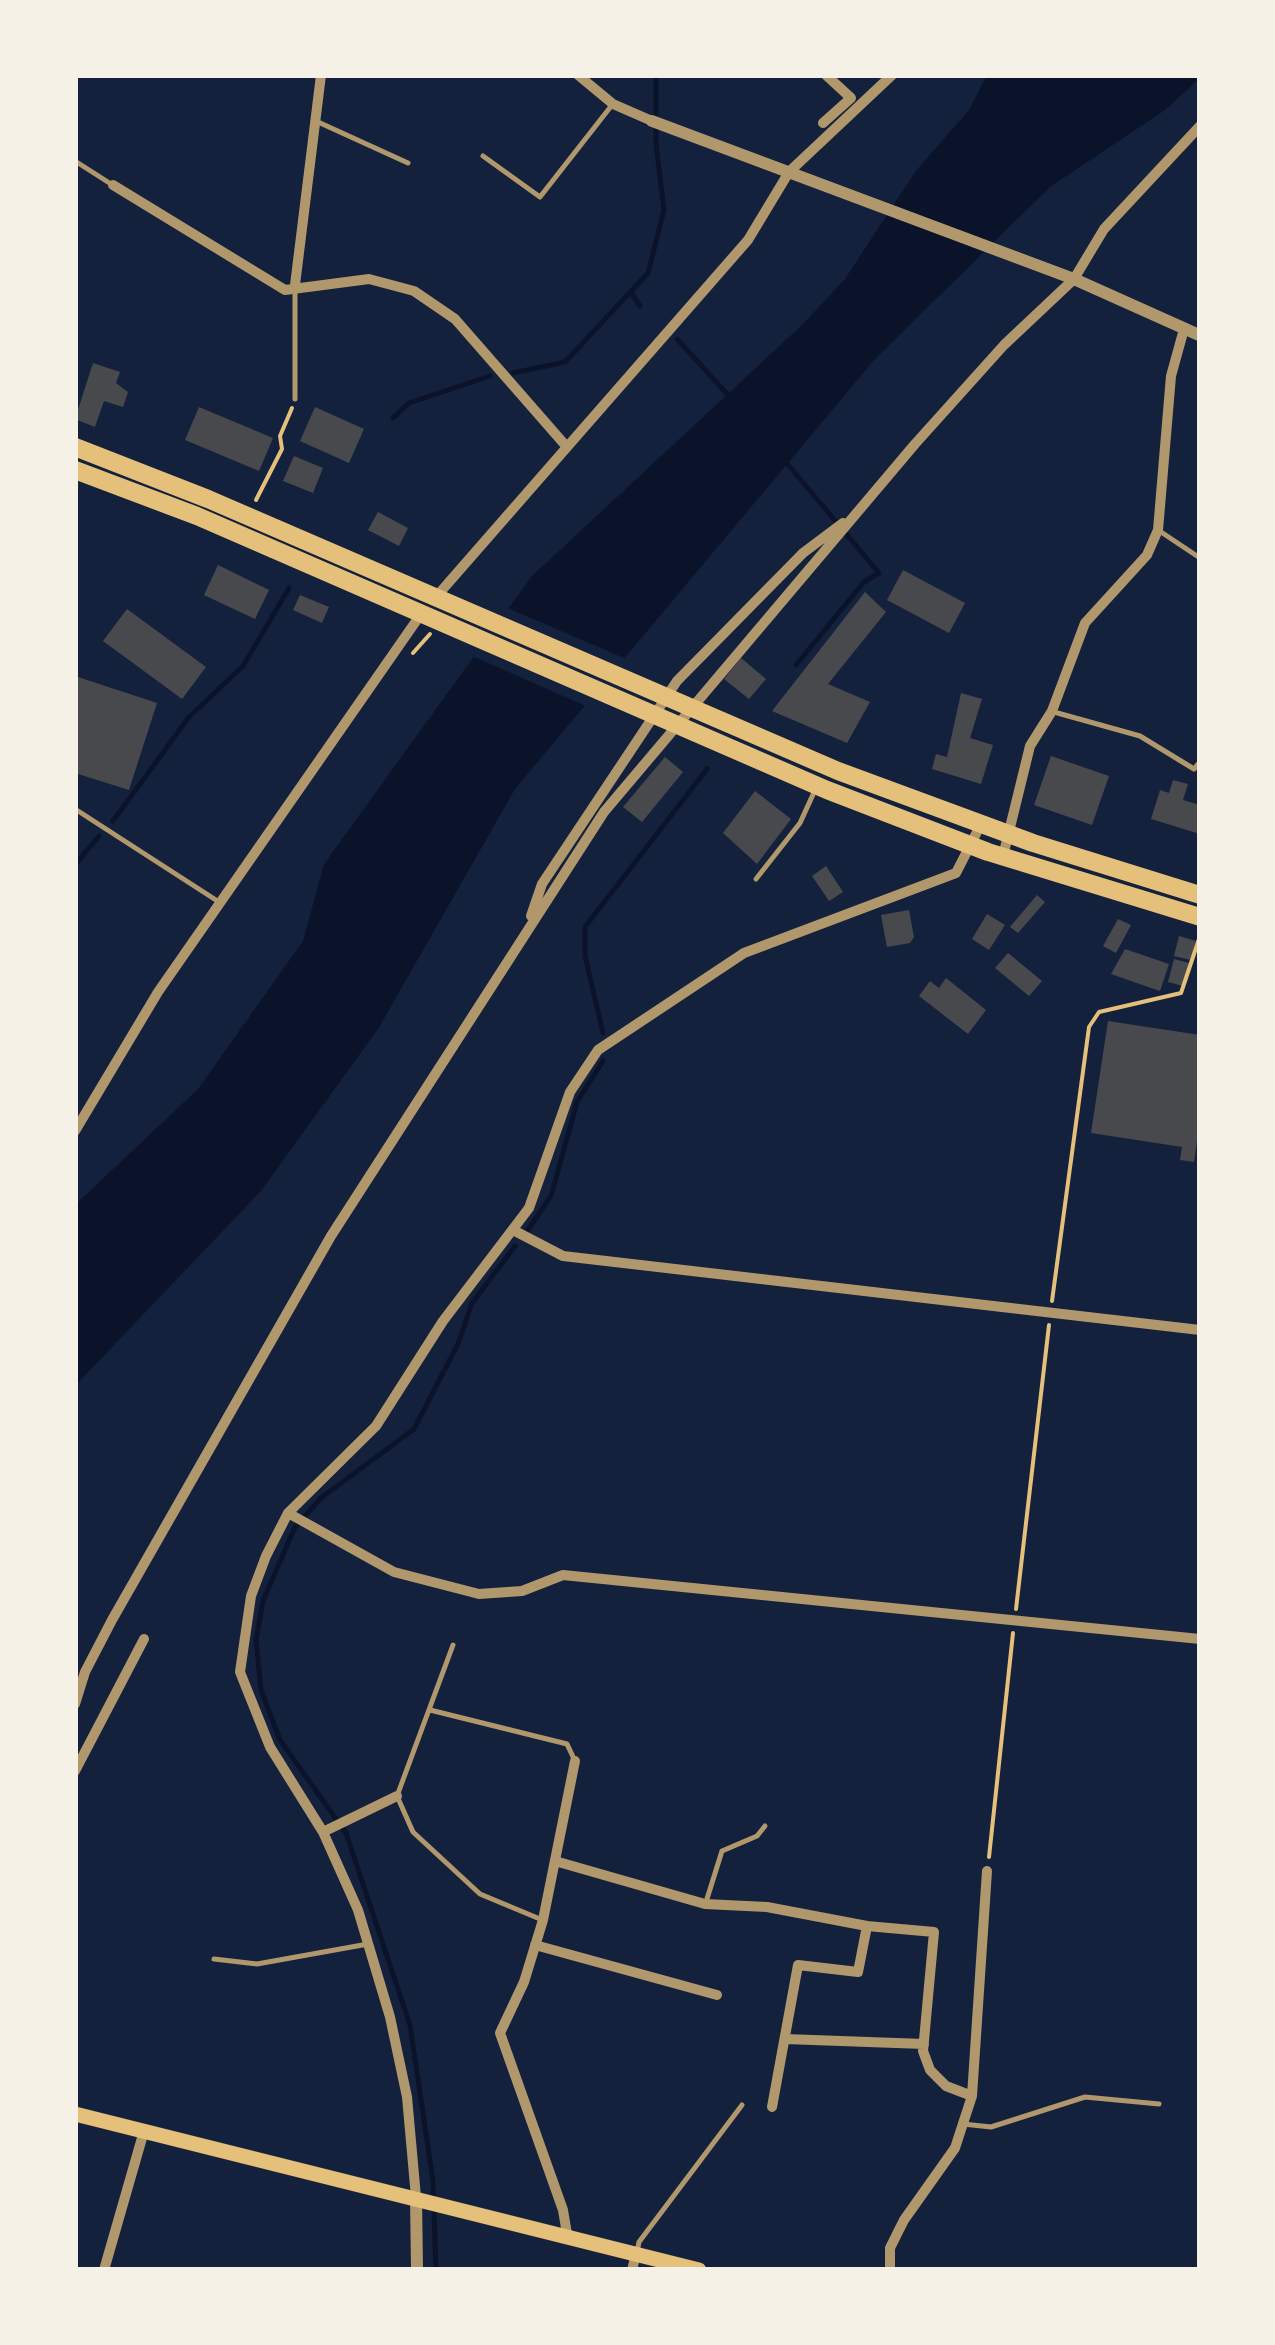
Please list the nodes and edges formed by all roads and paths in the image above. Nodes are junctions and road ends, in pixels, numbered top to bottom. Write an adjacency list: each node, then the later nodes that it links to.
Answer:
1 (321, 75): 6 (street)
2 (578, 75): 5 (street)
3 (826, 75): 9 (street)
4 (892, 75): 9 (street)
5 (613, 104): 7 (street); 10 (lane)
6 (316, 121): 12 (lane); 16 (street)
7 (652, 122): 13 (street)
8 (1200, 126): 15 (street)
9 (826, 127): 13 (street)
10 (484, 156)
11 (75, 162): 14 (lane)
12 (408, 163)
13 (790, 172): 15 (street); 21 (street)
14 (113, 185): 16 (street)
15 (1074, 279): 17 (street); 24 (street)
16 (295, 285): 19 (lane); 21 (street)
17 (1184, 329): 18 (street); 25 (street)
18 (1200, 335)
19 (295, 398): 23 (path)
20 (75, 446): 27 (highway)
21 (566, 446): 27 (street)
22 (75, 470): 28 (highway)
23 (256, 502)
24 (856, 514): 29 (street); 44 (street)
25 (1158, 530): 26 (lane); 30 (street)
26 (1200, 558)
27 (440, 599): 29 (highway)
28 (426, 616): 31 (highway); 41 (street)
29 (686, 706): 31 (street); 35 (highway)
30 (1052, 711): 32 (lane); 36 (street)
31 (673, 725): 33 (highway); 44 (street)
32 (1200, 762)
33 (817, 785): 37 (highway); 39 (lane)
34 (75, 809): 41 (lane)
35 (981, 824): 36 (highway); 37 (street)
36 (1010, 835): 38 (street); 40 (highway)
37 (972, 846): 38 (highway); 46 (street)
38 (1002, 856): 42 (highway)
39 (756, 879)
40 (1200, 894)
41 (219, 902): 45 (street)
42 (1200, 918)
43 (1200, 936): 47 (path)
44 (523, 938): 54 (street)
45 (75, 1131)
46 (513, 1230): 47 (street); 49 (street)
47 (1051, 1310): 48 (street); 50 (path)
48 (1200, 1330)
49 (288, 1514): 50 (street); 60 (street)
50 (1015, 1620): 52 (street); 62 (path)
51 (144, 1639): 57 (street)
52 (1200, 1639)
53 (453, 1645): 55 (lane)
54 (75, 1704)
55 (430, 1710): 56 (lane); 58 (lane)
56 (575, 1761): 61 (street)
57 (75, 1771)
58 (398, 1796): 60 (street); 64 (lane)
59 (765, 1826): 63 (lane)
60 (323, 1832): 66 (street)
61 (555, 1861): 63 (street); 64 (street)
62 (987, 1872): 72 (street)
63 (705, 1904): 65 (street)
64 (543, 1920): 67 (street)
65 (866, 1926): 70 (street); 71 (street)
66 (368, 1944): 68 (lane); 79 (street)
67 (535, 1945): 69 (street); 80 (street)
68 (214, 1958)
69 (717, 1995)
70 (785, 2039): 71 (street); 75 (street)
71 (924, 2044): 72 (street)
72 (972, 2096): 77 (street)
73 (742, 2104): 81 (lane)
74 (1160, 2104): 77 (lane)
75 (772, 2106)
76 (75, 2114): 78 (main road)
77 (963, 2124): 85 (street)
78 (144, 2130): 79 (main road); 82 (street)
79 (428, 2200): 80 (main road); 83 (street)
80 (567, 2234): 81 (main road)
81 (634, 2262): 84 (main road)
82 (104, 2270)
83 (417, 2270)
84 (700, 2270)
85 (890, 2270)

